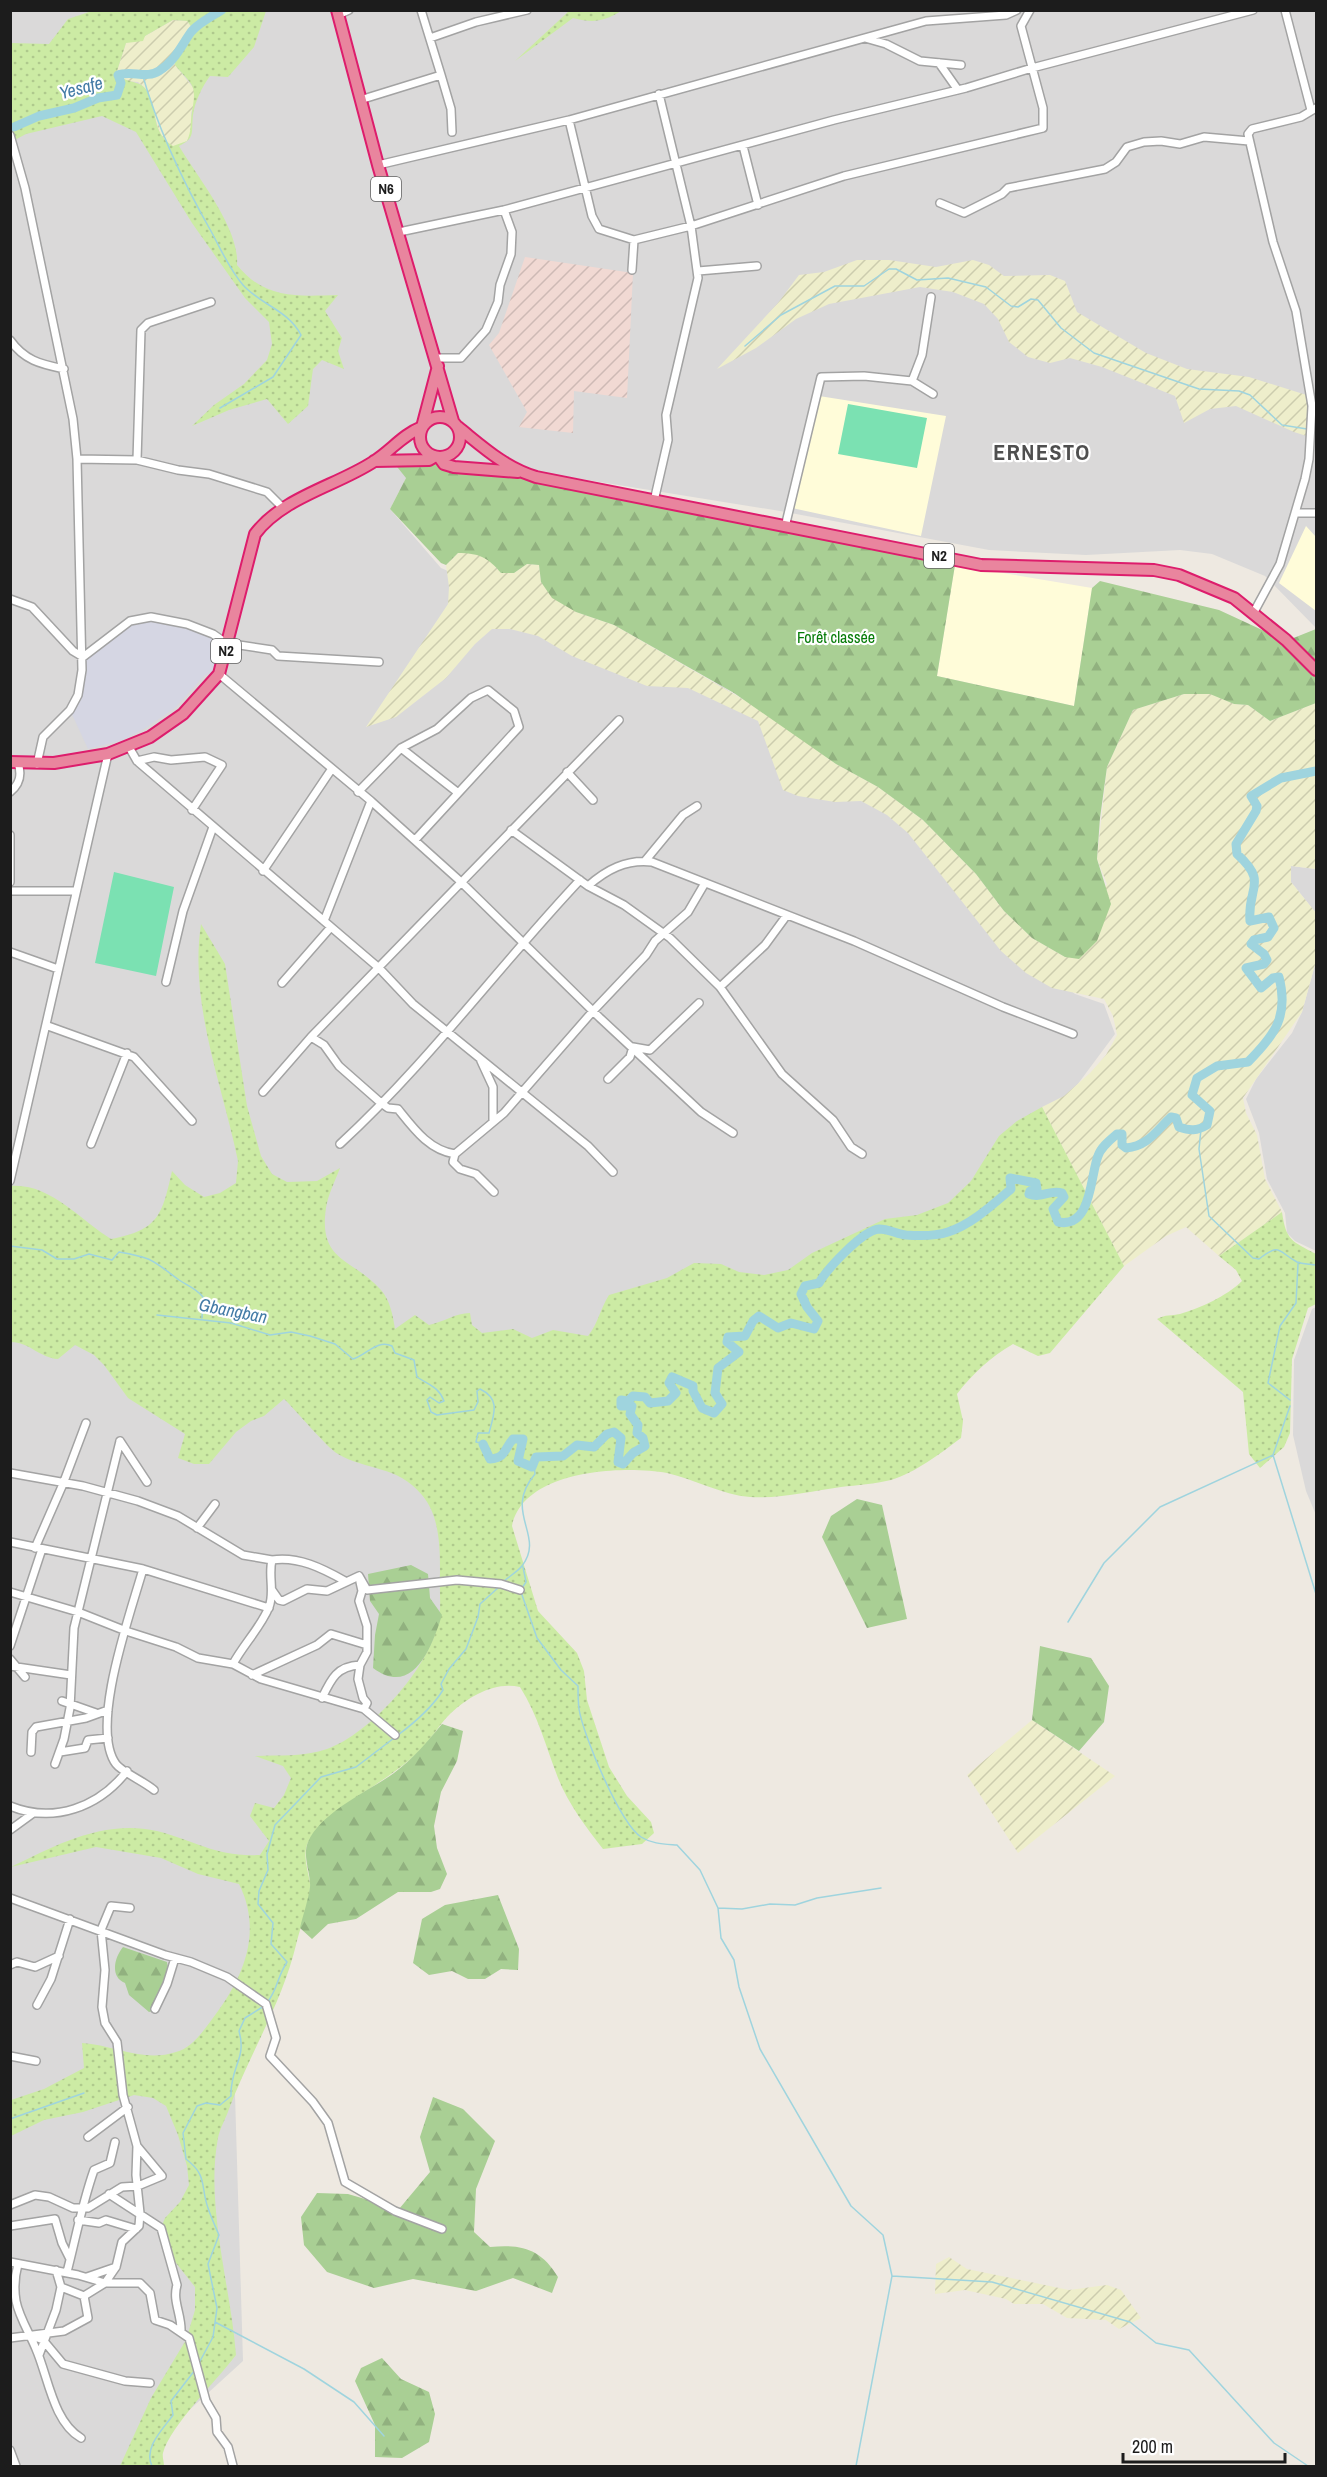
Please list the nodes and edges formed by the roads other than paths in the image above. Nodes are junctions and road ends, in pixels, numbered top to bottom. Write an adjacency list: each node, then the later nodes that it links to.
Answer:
1 (349, 10): 8 (street)
2 (421, 10): 10 (street)
3 (527, 10): 10 (street)
4 (1017, 10): 9 (street); 11 (street)
5 (1030, 10): 9 (street)
6 (1253, 10): 14 (street)
7 (1285, 10): 19 (street)
8 (337, 13): 18 (highway, N6)
9 (1024, 22): 14 (street)
10 (430, 38): 15 (street)
11 (863, 38): 12 (street); 17 (street)
12 (939, 63): 13 (street); 16 (street)
13 (961, 65)
14 (1032, 68): 16 (street); 29 (street)
15 (441, 75): 18 (street); 21 (street)
16 (958, 90): 24 (street)
17 (659, 94): 20 (street); 25 (street)
18 (360, 100): 26 (highway, N6)
19 (1314, 109): 23 (street)
20 (569, 120): 26 (street); 27 (street)
21 (452, 132)
22 (10, 135): 41 (street)
23 (1249, 141): 28 (street); 53 (street)
24 (743, 146): 25 (street); 29 (street)
25 (676, 164): 27 (street); 31 (street)
26 (378, 165): 32 (highway, N6)
27 (587, 188): 30 (street); 33 (street)
28 (940, 203)
29 (758, 205): 31 (street)
30 (504, 210): 32 (street); 40 (street)
31 (691, 226): 33 (street); 36 (street)
32 (399, 232): 40 (highway, N6)
33 (634, 240): 35 (street)
34 (757, 266): 36 (street)
35 (632, 270)
36 (698, 272): 51 (street)
37 (931, 297): 42 (street)
38 (211, 302): 48 (street)
39 (10, 340): 41 (street)
40 (436, 362): 44 (highway, N6); 45 (highway)
41 (64, 369): 47 (street)
42 (912, 381): 43 (street); 55 (street)
43 (933, 394)
44 (456, 424): 45 (highway); 46 (highway); 50 (highway, N2)
45 (422, 427): 46 (highway); 49 (highway, N2)
46 (436, 457): 49 (highway, N2); 50 (highway, N2)
47 (77, 459): 48 (street); 59 (street)
48 (137, 460): 52 (street)
49 (374, 461): 52 (highway, N2)
50 (521, 472): 51 (highway, N2)
51 (654, 501): 55 (highway, N2)
52 (284, 509): 58 (highway, N2)
53 (1295, 513): 54 (street); 57 (street)
54 (1317, 513)
55 (785, 527): 57 (highway, N2)
56 (10, 599): 59 (street)
57 (1254, 612): 61 (highway, N2)
58 (228, 644): 59 (street); 60 (street); 62 (highway, N2)
59 (83, 657): 69 (street)
60 (379, 662)
61 (1317, 670)
62 (219, 674): 64 (highway, N2); 70 (street)
63 (619, 720): 71 (street)
64 (129, 747): 66 (highway, N2); 67 (street)
65 (401, 748): 73 (street); 74 (street); 74 (street)
66 (108, 754): 69 (highway, N2); 91 (street)
67 (137, 761): 78 (street); 78 (street)
68 (14, 763): 69 (highway, N2); 72 (street)
69 (37, 764)
70 (331, 770): 73 (street); 84 (street)
71 (567, 772): 75 (street); 80 (street)
72 (10, 792)
73 (358, 792): 76 (street)
74 (457, 792): 82 (street)
75 (593, 800)
76 (371, 801): 82 (street); 93 (street)
77 (697, 806): 83 (street)
78 (192, 810): 79 (street)
79 (213, 827): 84 (street); 100 (street)
80 (511, 830): 85 (street); 86 (street)
81 (11, 840): 87 (street)
82 (415, 840): 86 (street)
83 (645, 861): 88 (street); 89 (street)
84 (263, 871): 93 (street)
85 (580, 880): 89 (street); 96 (street)
86 (460, 881): 96 (street); 98 (street)
87 (10, 882)
88 (705, 883): 92 (street); 95 (street)
89 (588, 886): 95 (street)
90 (10, 891): 91 (street)
91 (76, 891): 99 (street)
92 (787, 915): 102 (street); 107 (street)
93 (324, 921): 94 (street)
94 (331, 927): 98 (street); 101 (street)
95 (663, 933): 102 (street); 104 (street)
96 (521, 942): 104 (street); 106 (street)
97 (10, 952): 99 (street)
98 (379, 968): 106 (street); 108 (street)
99 (58, 969): 105 (street)
100 (166, 982)
101 (282, 983)
102 (720, 987): 122 (street)
103 (699, 1003): 109 (street)
104 (592, 1011): 109 (street); 114 (street)
105 (48, 1026): 110 (street); 124 (street)
106 (449, 1032): 111 (street); 115 (street)
107 (1073, 1034)
108 (310, 1037): 113 (street); 115 (street)
109 (633, 1047): 112 (street); 118 (street)
110 (128, 1053): 116 (street); 119 (street)
111 (480, 1058): 114 (street); 117 (street)
112 (608, 1079)
113 (263, 1092)
114 (520, 1093): 117 (street); 123 (street)
115 (381, 1103): 120 (street); 121 (street)
116 (192, 1121)
117 (493, 1121): 121 (street)
118 (733, 1133)
119 (92, 1144)
120 (340, 1144)
121 (454, 1154): 125 (street)
122 (862, 1154)
123 (613, 1172)
124 (10, 1181)
125 (494, 1192)
126 (86, 1423): 129 (street)
127 (10, 1473): 129 (street)
128 (147, 1482): 130 (street)
129 (63, 1484): 130 (street); 134 (street)
130 (109, 1492): 132 (street); 135 (street)
131 (215, 1504): 132 (street)
132 (197, 1528): 136 (street)
133 (10, 1542): 134 (street)
134 (39, 1549): 135 (street); 143 (street)
135 (93, 1559): 137 (street); 145 (street)
136 (272, 1560): 139 (street); 140 (street)
137 (143, 1569): 144 (street); 146 (street)
138 (359, 1576): 139 (street); 141 (street); 147 (street)
139 (345, 1581): 140 (street)
140 (272, 1590): 144 (street)
141 (520, 1590)
142 (10, 1592): 143 (street)
143 (26, 1597): 145 (street); 148 (street)
144 (269, 1608): 150 (street)
145 (78, 1612): 146 (street); 153 (street)
146 (126, 1631): 150 (street); 160 (street)
147 (367, 1645): 151 (street); 154 (street)
148 (10, 1646)
149 (10, 1659): 152 (street)
150 (233, 1664): 154 (street)
151 (360, 1665): 156 (street); 159 (street)
152 (13, 1667): 153 (street); 155 (street)
153 (71, 1675): 158 (street)
154 (252, 1676): 156 (street)
155 (25, 1677)
156 (322, 1698): 159 (street)
157 (62, 1701): 158 (street)
158 (71, 1704): 161 (street); 162 (street)
159 (364, 1709): 163 (street)
160 (108, 1710): 161 (street); 164 (street)
161 (96, 1713): 162 (street)
162 (68, 1721): 165 (street); 166 (street)
163 (395, 1735)
164 (108, 1738): 166 (street); 168 (street)
165 (31, 1752)
166 (60, 1752): 167 (street)
167 (55, 1764)
168 (127, 1771): 169 (street); 171 (street)
169 (154, 1790)
170 (10, 1806): 171 (street)
171 (32, 1814): 172 (street)
172 (10, 1830)
173 (10, 1898): 175 (street)
174 (130, 1908): 176 (street)
175 (70, 1918): 176 (street); 177 (street)
176 (101, 1930): 178 (street); 184 (street)
177 (59, 1956): 179 (street); 180 (street)
178 (175, 1958): 181 (street); 196 (street)
179 (10, 1965)
180 (37, 2005)
181 (155, 2009)
182 (10, 2056): 183 (street)
183 (36, 2061)
184 (128, 2107): 185 (street); 187 (street)
185 (88, 2137)
186 (115, 2142): 191 (street)
187 (137, 2146): 188 (street); 188 (street)
188 (138, 2186): 189 (street); 192 (street)
189 (109, 2194): 191 (street); 192 (street)
190 (10, 2205): 191 (street)
191 (80, 2208): 193 (street)
192 (140, 2213): 195 (street); 210 (street)
193 (78, 2220): 195 (street); 197 (street)
194 (10, 2226): 197 (street)
195 (136, 2229): 199 (street)
196 (442, 2229)
197 (70, 2259): 201 (street)
198 (14, 2263): 200 (street); 202 (street)
199 (116, 2267): 203 (street); 204 (street)
200 (56, 2270): 201 (street); 205 (street)
201 (67, 2272): 203 (street)
202 (13, 2276): 207 (street)
203 (87, 2277): 204 (street)
204 (105, 2283): 206 (street); 210 (street)
205 (61, 2287): 206 (street); 209 (street)
206 (84, 2296): 209 (street)
207 (18, 2306): 208 (street); 211 (street)
208 (10, 2312)
209 (49, 2332): 211 (street); 213 (street)
210 (181, 2332): 219 (street)
211 (31, 2335): 212 (street); 213 (street); 214 (street)
212 (10, 2338)
213 (43, 2340): 214 (street); 215 (street)
214 (39, 2355): 216 (street)
215 (150, 2383)
216 (81, 2438)
217 (10, 2450): 218 (street)
218 (16, 2466)
219 (233, 2466)

